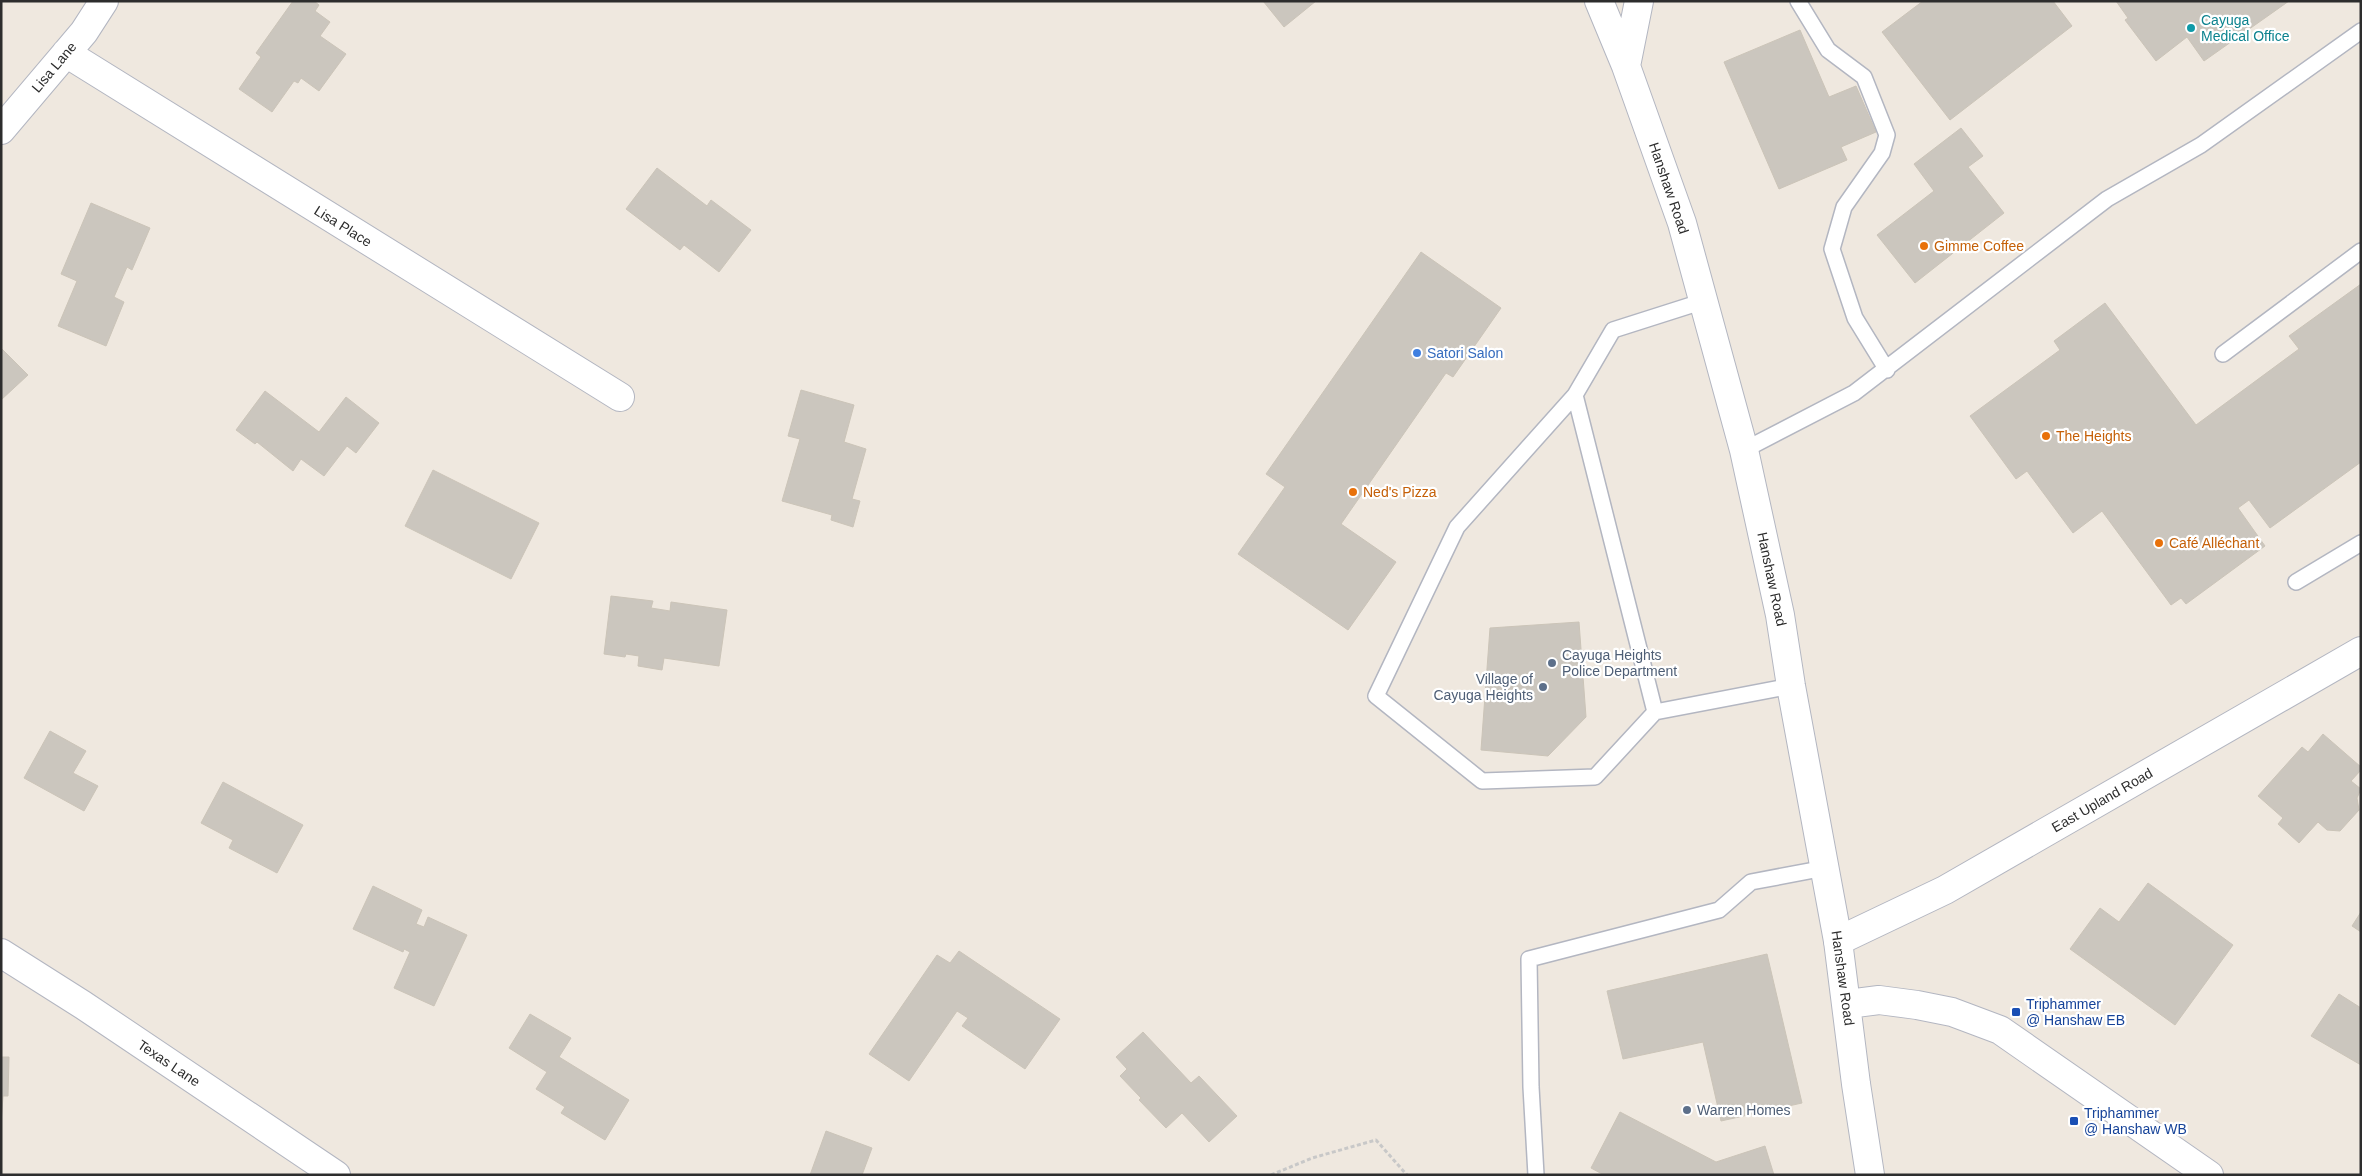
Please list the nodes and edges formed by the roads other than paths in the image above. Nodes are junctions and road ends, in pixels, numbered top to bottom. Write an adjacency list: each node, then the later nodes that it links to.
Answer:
1 (104, 1): 6 (street, Lisa Lane)
2 (1599, 1): 7 (street, Hanshaw Road)
3 (1639, 1): 7 (street)
4 (1798, 1): 12 (lane)
5 (2361, 31): 12 (lane)
6 (66, 53): 8 (street, Lisa Lane); 14 (street, Lisa Place)
7 (1626, 66): 10 (street, Hanshaw Road)
8 (1, 130)
9 (2361, 250): 11 (lane)
10 (1704, 301): 13 (lane); 15 (street, Hanshaw Road)
11 (2223, 354)
12 (1887, 370): 15 (lane)
13 (1576, 395): 20 (lane); 20 (lane)
14 (620, 397)
15 (1744, 450): 19 (street, Hanshaw Road)
16 (2361, 543): 17 (lane)
17 (2296, 582)
18 (2361, 651): 22 (street, East Upland Road)
19 (1791, 686): 20 (lane); 21 (street, Hanshaw Road)
20 (1655, 712)
21 (1825, 868): 22 (street, Hanshaw Road); 26 (lane)
22 (1838, 941): 24 (street, Hanshaw Road)
23 (1, 953): 25 (street, Texas Lane)
24 (1848, 1004): 27 (street, Hanshaw Road); 28 (street)
25 (336, 1175)
26 (1536, 1175)
27 (1870, 1175)
28 (2209, 1175)

